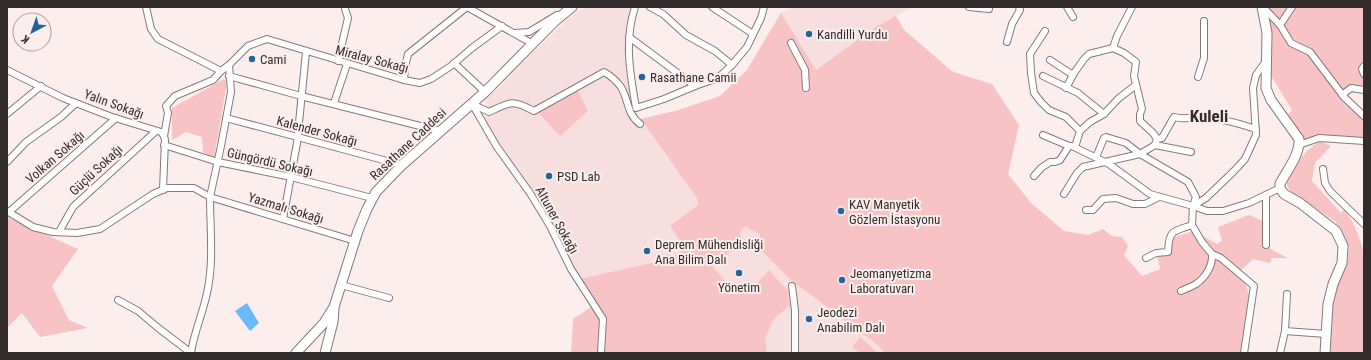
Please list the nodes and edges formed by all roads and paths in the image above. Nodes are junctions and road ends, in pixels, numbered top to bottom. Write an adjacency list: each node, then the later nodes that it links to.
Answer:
1 (146, 7): 38 (street)
2 (467, 7): 19 (street); 44 (street)
3 (635, 7): 23 (street)
4 (650, 7): 35 (street)
5 (712, 7): 22 (street)
6 (764, 7): 22 (street)
7 (969, 7): 15 (street)
8 (1019, 7): 24 (street)
9 (1067, 7): 16 (street)
10 (1132, 7): 27 (street)
11 (1262, 7): 18 (street); 31 (street)
12 (1292, 7): 18 (street)
13 (345, 9): 30 (street)
14 (569, 9): 21 (street); 26 (street, Rasathane Caddesi)
15 (989, 9)
16 (1073, 17)
17 (1204, 21): 43 (street)
18 (1280, 25): 52 (street)
19 (502, 26): 21 (street); 32 (street, Miralay Sokağı)
20 (1044, 31): 66 (street)
21 (515, 33): 26 (street)
22 (753, 34): 35 (street)
23 (629, 37): 47 (street); 47 (street)
24 (1007, 42)
25 (791, 43): 48 (street)
26 (533, 44): 51 (street, Rasathane Caddesi)
27 (1112, 48): 40 (street); 45 (street)
28 (306, 52): 30 (street, Miralay Sokağı); 34 (street, Miralay Sokağı); 53 (street)
29 (1050, 60): 40 (street)
30 (338, 61): 33 (street, Miralay Sokağı)
31 (1266, 61): 63 (street); 73 (street)
32 (454, 63): 44 (street, Miralay Sokağı); 51 (street)
33 (347, 64): 44 (street, Miralay Sokağı); 55 (street)
34 (229, 65): 38 (street, Miralay Sokağı); 41 (street)
35 (732, 65): 47 (street)
36 (1364, 66): 39 (street)
37 (7, 70): 46 (street, Yalın Sokağı)
38 (221, 71): 68 (street, Miralay Sokağı)
39 (1364, 74)
40 (1073, 75): 49 (street)
41 (229, 76): 53 (street); 61 (street)
42 (1043, 76): 49 (street)
43 (1198, 77)
44 (404, 80)
45 (1136, 85): 59 (street); 71 (street)
46 (41, 86): 54 (street, Yalın Sokağı); 58 (street)
47 (695, 86)
48 (806, 88)
49 (1066, 88): 59 (street)
50 (1364, 90): 52 (street)
51 (485, 92): 56 (street, Rasathane Caddesi)
52 (1342, 95): 57 (street)
53 (301, 96): 55 (street); 69 (street)
54 (76, 103): 60 (street, Yalın Sokağı); 78 (street)
55 (334, 103): 65 (street)
56 (472, 104): 62 (street); 65 (street, Rasathane Caddesi); 116 (street, Altuner Sokağı)
57 (1362, 113)
58 (7, 114)
59 (1104, 114): 66 (street)
60 (116, 118): 64 (street, Yalın Sokağı); 94 (street, Volkan Sokağı)
61 (226, 118): 69 (street, Kalender Sokağı); 79 (street)
62 (640, 124)
63 (1256, 129): 71 (street); 92 (street)
64 (156, 131): 68 (street, Yalın Sokağı); 98 (street, Güçlü Sokağı)
65 (440, 131): 81 (street, Rasathane Caddesi)
66 (1080, 131): 74 (street)
67 (1043, 135): 74 (street)
68 (164, 136): 72 (street)
69 (297, 137): 81 (street, Kalender Sokağı); 84 (street)
70 (1364, 141): 73 (street)
71 (1156, 142): 75 (street); 76 (street)
72 (164, 145): 79 (street, Güngördü Sokağı); 86 (street)
73 (1299, 145): 85 (street)
74 (1072, 146): 77 (street); 83 (street)
75 (1191, 152)
76 (1140, 154): 77 (street); 80 (street); 92 (street)
77 (1096, 157): 80 (street)
78 (7, 162)
79 (218, 162): 84 (street, Güngördü Sokağı); 89 (street)
80 (1105, 162): 87 (street); 90 (street)
81 (402, 165): 91 (street, Rasathane Caddesi)
82 (1323, 168): 96 (street)
83 (1034, 176)
84 (291, 177): 91 (street, Güngördü Sokağı); 95 (street)
85 (1280, 188): 88 (street); 112 (street)
86 (163, 190): 89 (street, Yazmalı Sokağı); 98 (street)
87 (1064, 194)
88 (1266, 195): 92 (street); 100 (street)
89 (210, 197): 95 (street, Yazmalı Sokağı); 114 (street)
90 (1159, 197): 92 (street); 93 (street)
91 (372, 198): 99 (street, Rasathane Caddesi)
92 (1193, 206): 97 (street)
93 (1086, 210)
94 (8, 212): 98 (street)
95 (283, 219): 99 (street, Yazmalı Sokağı)
96 (1364, 224)
97 (1192, 225): 101 (street); 102 (street)
98 (59, 232)
99 (355, 241): 103 (street, Rasathane Caddesi)
100 (1266, 245)
101 (1212, 254): 105 (street); 118 (street)
102 (1146, 258)
103 (341, 285): 107 (street); 109 (street, Rasathane Caddesi)
104 (792, 286): 117 (street)
105 (1181, 291)
106 (1287, 294): 110 (street)
107 (389, 298)
108 (118, 300): 114 (street)
109 (334, 307): 111 (street, Rasathane Caddesi); 113 (street)
110 (1285, 330): 112 (street); 119 (street)
111 (314, 334): 113 (street); 115 (street, Rasathane Caddesi)
112 (1326, 334): 120 (street)
113 (326, 351)
114 (191, 353)
115 (296, 353)
116 (601, 353)
117 (796, 353)
118 (1244, 353)
119 (1280, 353)
120 (1325, 353)

